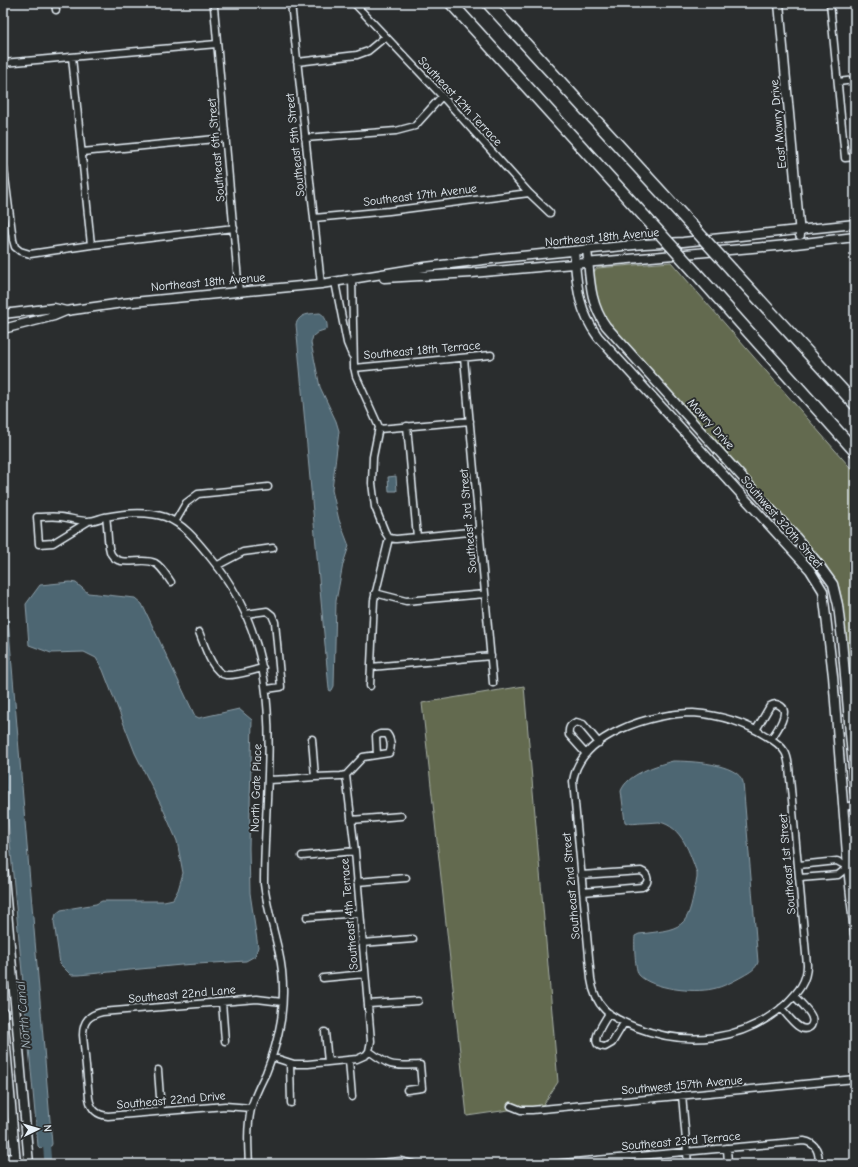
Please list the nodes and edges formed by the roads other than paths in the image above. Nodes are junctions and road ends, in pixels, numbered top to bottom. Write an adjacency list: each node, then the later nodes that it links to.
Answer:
1 (55, 3): 10 (street)
2 (291, 3): 14 (street, Southeast 5th Street)
3 (354, 3): 11 (street, Southeast 12th Terrace)
4 (451, 3): 52 (highway, bridge)
5 (488, 3): 48 (highway, bridge)
6 (779, 3): 29 (street, East Mowry Drive)
7 (830, 3): 8 (street); 17 (street)
8 (838, 3)
9 (214, 7): 12 (street, Southeast 6th Street)
10 (56, 10)
11 (385, 37): 14 (street); 18 (street, Southeast 12th Terrace)
12 (217, 44): 13 (street); 19 (street, Southeast 6th Street)
13 (72, 57): 15 (street); 21 (street)
14 (297, 62): 20 (street, Southeast 5th Street)
15 (3, 63)
16 (855, 80): 17 (street)
17 (838, 82): 22 (street)
18 (442, 96): 20 (street); 24 (street, Southeast 12th Terrace)
19 (226, 138): 21 (street); 28 (street, Southeast 6th Street)
20 (305, 138): 26 (street, Southeast 5th Street)
21 (82, 152): 32 (street)
22 (855, 157)
23 (3, 161): 32 (street)
24 (529, 193): 25 (street, Southeast 12th Terrace); 26 (street, Southeast 17th Avenue)
25 (550, 213)
26 (314, 218): 39 (street, Southeast 5th Street)
27 (855, 224): 29 (street, Northeast 18th Avenue)
28 (234, 228): 32 (street); 40 (street, Southeast 6th Street)
29 (800, 230): 31 (street, East Mowry Drive); 33 (street, Northeast 18th Avenue)
30 (855, 237): 31 (street, Northeast 18th Avenue)
31 (801, 243): 35 (street, Northeast 18th Avenue)
32 (91, 245)
33 (587, 249): 34 (street, Northeast 18th Avenue); 35 (street, Mowry Drive)
34 (574, 251): 36 (street, Southwest 320th Street); 37 (street, Northeast 18th Avenue)
35 (588, 262): 36 (street, Northeast 18th Avenue); 82 (street, Mowry Drive)
36 (575, 263): 37 (street, Northeast 18th Avenue); 84 (street, Southwest 320th Street)
37 (352, 280): 38 (street, Northeast 18th Avenue); 45 (street)
38 (335, 282): 39 (street, Northeast 18th Avenue); 45 (street)
39 (321, 284): 40 (street, Northeast 18th Avenue)
40 (239, 292): 41 (street, Northeast 18th Avenue)
41 (66, 311): 42 (street, Northeast 18th Avenue); 43 (street, Northeast 18th Avenue)
42 (3, 314)
43 (3, 329)
44 (491, 355): 46 (street, Southeast 18th Terrace)
45 (353, 358): 47 (street)
46 (464, 358): 47 (street, Southeast 18th Terrace); 49 (street, Southeast 3rd Street)
47 (354, 368): 51 (street)
48 (855, 404)
49 (470, 421): 50 (street); 57 (street, Southeast 3rd Street)
50 (407, 426): 51 (street); 58 (street)
51 (379, 429): 59 (street)
52 (855, 451)
53 (268, 487): 56 (street)
54 (106, 517): 55 (street, North Gate Place); 56 (street, North Gate Place); 62 (street)
55 (89, 521): 55 (street)
56 (175, 522): 61 (street, North Gate Place)
57 (480, 531): 58 (street); 64 (street, Southeast 3rd Street)
58 (417, 537): 59 (street)
59 (389, 538): 63 (street)
60 (273, 548): 61 (street)
61 (218, 565): 65 (street, North Gate Place)
62 (171, 582)
63 (375, 593): 64 (street); 68 (street)
64 (485, 594): 67 (street, Southeast 3rd Street)
65 (246, 614): 69 (street, North Gate Place); 72 (street)
66 (199, 632): 69 (street)
67 (491, 656): 68 (street); 70 (street, Southeast 3rd Street)
68 (371, 667): 71 (street)
69 (263, 668): 72 (street, North Gate Place)
70 (493, 683)
71 (370, 686)
72 (267, 689): 81 (street, North Gate Place)
73 (758, 731): 75 (street, Southeast 1st Street); 75 (street); 76 (street, Southeast 1st Street)
74 (312, 739): 80 (street)
75 (771, 739): 91 (street, Southeast 1st Street)
76 (600, 743): 77 (street, Southeast 2nd Street); 77 (street)
77 (586, 754): 93 (street, Southeast 2nd Street)
78 (377, 755): 79 (street)
79 (346, 775): 80 (street); 86 (street, Southeast 4th Terrace)
80 (316, 776): 81 (street)
81 (268, 780): 109 (street, North Gate Place)
82 (855, 792)
83 (855, 805): 84 (street)
84 (843, 806): 92 (street, Southwest 320th Street)
85 (401, 816): 86 (street)
86 (351, 820): 87 (street, Southeast 4th Terrace)
87 (354, 851): 88 (street); 97 (street, Southeast 4th Terrace)
88 (302, 856)
89 (821, 863): 91 (street); 92 (street); 94 (street)
90 (3, 865): 137 (street)
91 (798, 865): 96 (street, Southeast 1st Street)
92 (852, 867): 94 (street); 101 (street, Southwest 320th Street)
93 (581, 875): 98 (street, Southeast 2nd Street); 98 (street)
94 (822, 876): 96 (street)
95 (406, 878): 97 (street)
96 (800, 878): 106 (street, Southeast 1st Street)
97 (357, 882): 99 (street, Southeast 4th Terrace)
98 (583, 892): 113 (street, Southeast 2nd Street)
99 (359, 913): 100 (street); 103 (street, Southeast 4th Terrace)
100 (307, 917)
101 (855, 934)
102 (413, 939): 103 (street)
103 (362, 943): 104 (street, Southeast 4th Terrace)
104 (365, 974): 105 (street); 110 (street, Southeast 4th Terrace)
105 (323, 978)
106 (794, 996): 111 (street, Southeast 1st Street); 111 (street)
107 (418, 1001): 110 (street)
108 (222, 1002): 109 (street, Southeast 22nd Lane); 116 (street); 130 (street, Southeast 22nd Lane)
109 (282, 1002): 118 (street, North Gate Place)
110 (368, 1004): 117 (street, Southeast 4th Terrace)
111 (781, 1008): 114 (street, Southeast 2nd Street)
112 (3, 1012): 135 (street)
113 (609, 1013): 114 (street, Southeast 2nd Street); 114 (street)
114 (624, 1023)
115 (325, 1032): 120 (street)
116 (225, 1042)
117 (369, 1051): 119 (street); 124 (street)
118 (272, 1057): 121 (street); 129 (street, North Gate Place)
119 (349, 1060): 120 (street); 126 (street)
120 (328, 1062): 121 (street)
121 (290, 1063): 127 (street)
122 (158, 1070): 131 (street)
123 (855, 1079): 125 (street, Southwest 157th Avenue)
124 (406, 1090)
125 (682, 1096): 128 (street, Southwest 157th Avenue); 133 (street)
126 (352, 1097)
127 (291, 1103)
128 (511, 1106)
129 (251, 1108): 131 (street, Southeast 22nd Drive); 138 (street, North Gate Place)
130 (94, 1111): 131 (street, Southeast 22nd Drive)
131 (161, 1111)
132 (727, 1148): 133 (street, Southeast 23rd Terrace); 143 (street); 144 (street, Southeast 23rd Terrace)
133 (687, 1152): 136 (street, Southeast 23rd Terrace); 142 (street)
134 (3, 1158): 135 (street)
135 (16, 1161)
136 (598, 1162): 141 (street, Southeast 23rd Terrace)
137 (29, 1164)
138 (249, 1164)
139 (368, 1164): 140 (street)
140 (413, 1164)
141 (552, 1164)
142 (688, 1164)
143 (728, 1164)
144 (819, 1164)

